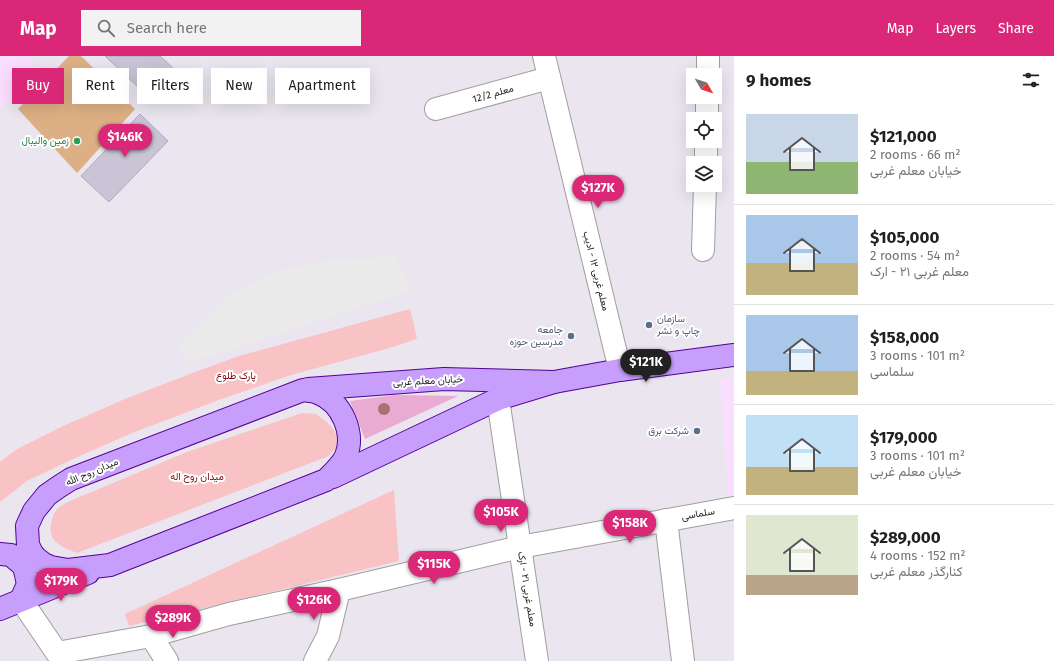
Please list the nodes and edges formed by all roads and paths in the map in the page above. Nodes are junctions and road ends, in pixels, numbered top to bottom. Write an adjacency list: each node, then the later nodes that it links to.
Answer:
1 (544, 56): 4 (street, معلم غربی ۱۲ - ادیب)
2 (708, 56): 3 (street)
3 (708, 68)
4 (549, 78): 5 (street, معلم 12/2); 9 (street, معلم غربی ۱۲ - ادیب)
5 (436, 109)
6 (705, 192): 7 (street)
7 (704, 250)
8 (734, 355): 9 (main road, خیابان معلم غربی)
9 (620, 370): 10 (main road, خیابان معلم غربی)
10 (554, 382): 11 (main road, خیابان معلم غربی); 12 (main road, خیابان معلم غربی)
11 (303, 390): 13 (main road); 16 (main road, میدان روح الله)
12 (498, 399): 13 (main road, خیابان معلم غربی); 17 (street, معلم غربی ۲۱ - ارک)
13 (326, 480): 20 (main road)
14 (734, 508): 15 (street, سلماسی)
15 (666, 520): 17 (street, سلماسی); 28 (street)
16 (27, 526): 18 (main road); 20 (main road)
17 (520, 547): 21 (street, سلماسی); 27 (street, معلم غربی ۲۱ - ارک)
18 (0, 548)
19 (0, 554): 22 (main road)
20 (110, 565): 22 (main road)
21 (339, 590): 24 (street, سلماسی); 26 (street)
22 (21, 600): 23 (main road); 24 (street, سلماسی)
23 (0, 609)
24 (151, 636): 25 (street)
25 (167, 661)
26 (316, 661)
27 (538, 661)
28 (683, 661)

